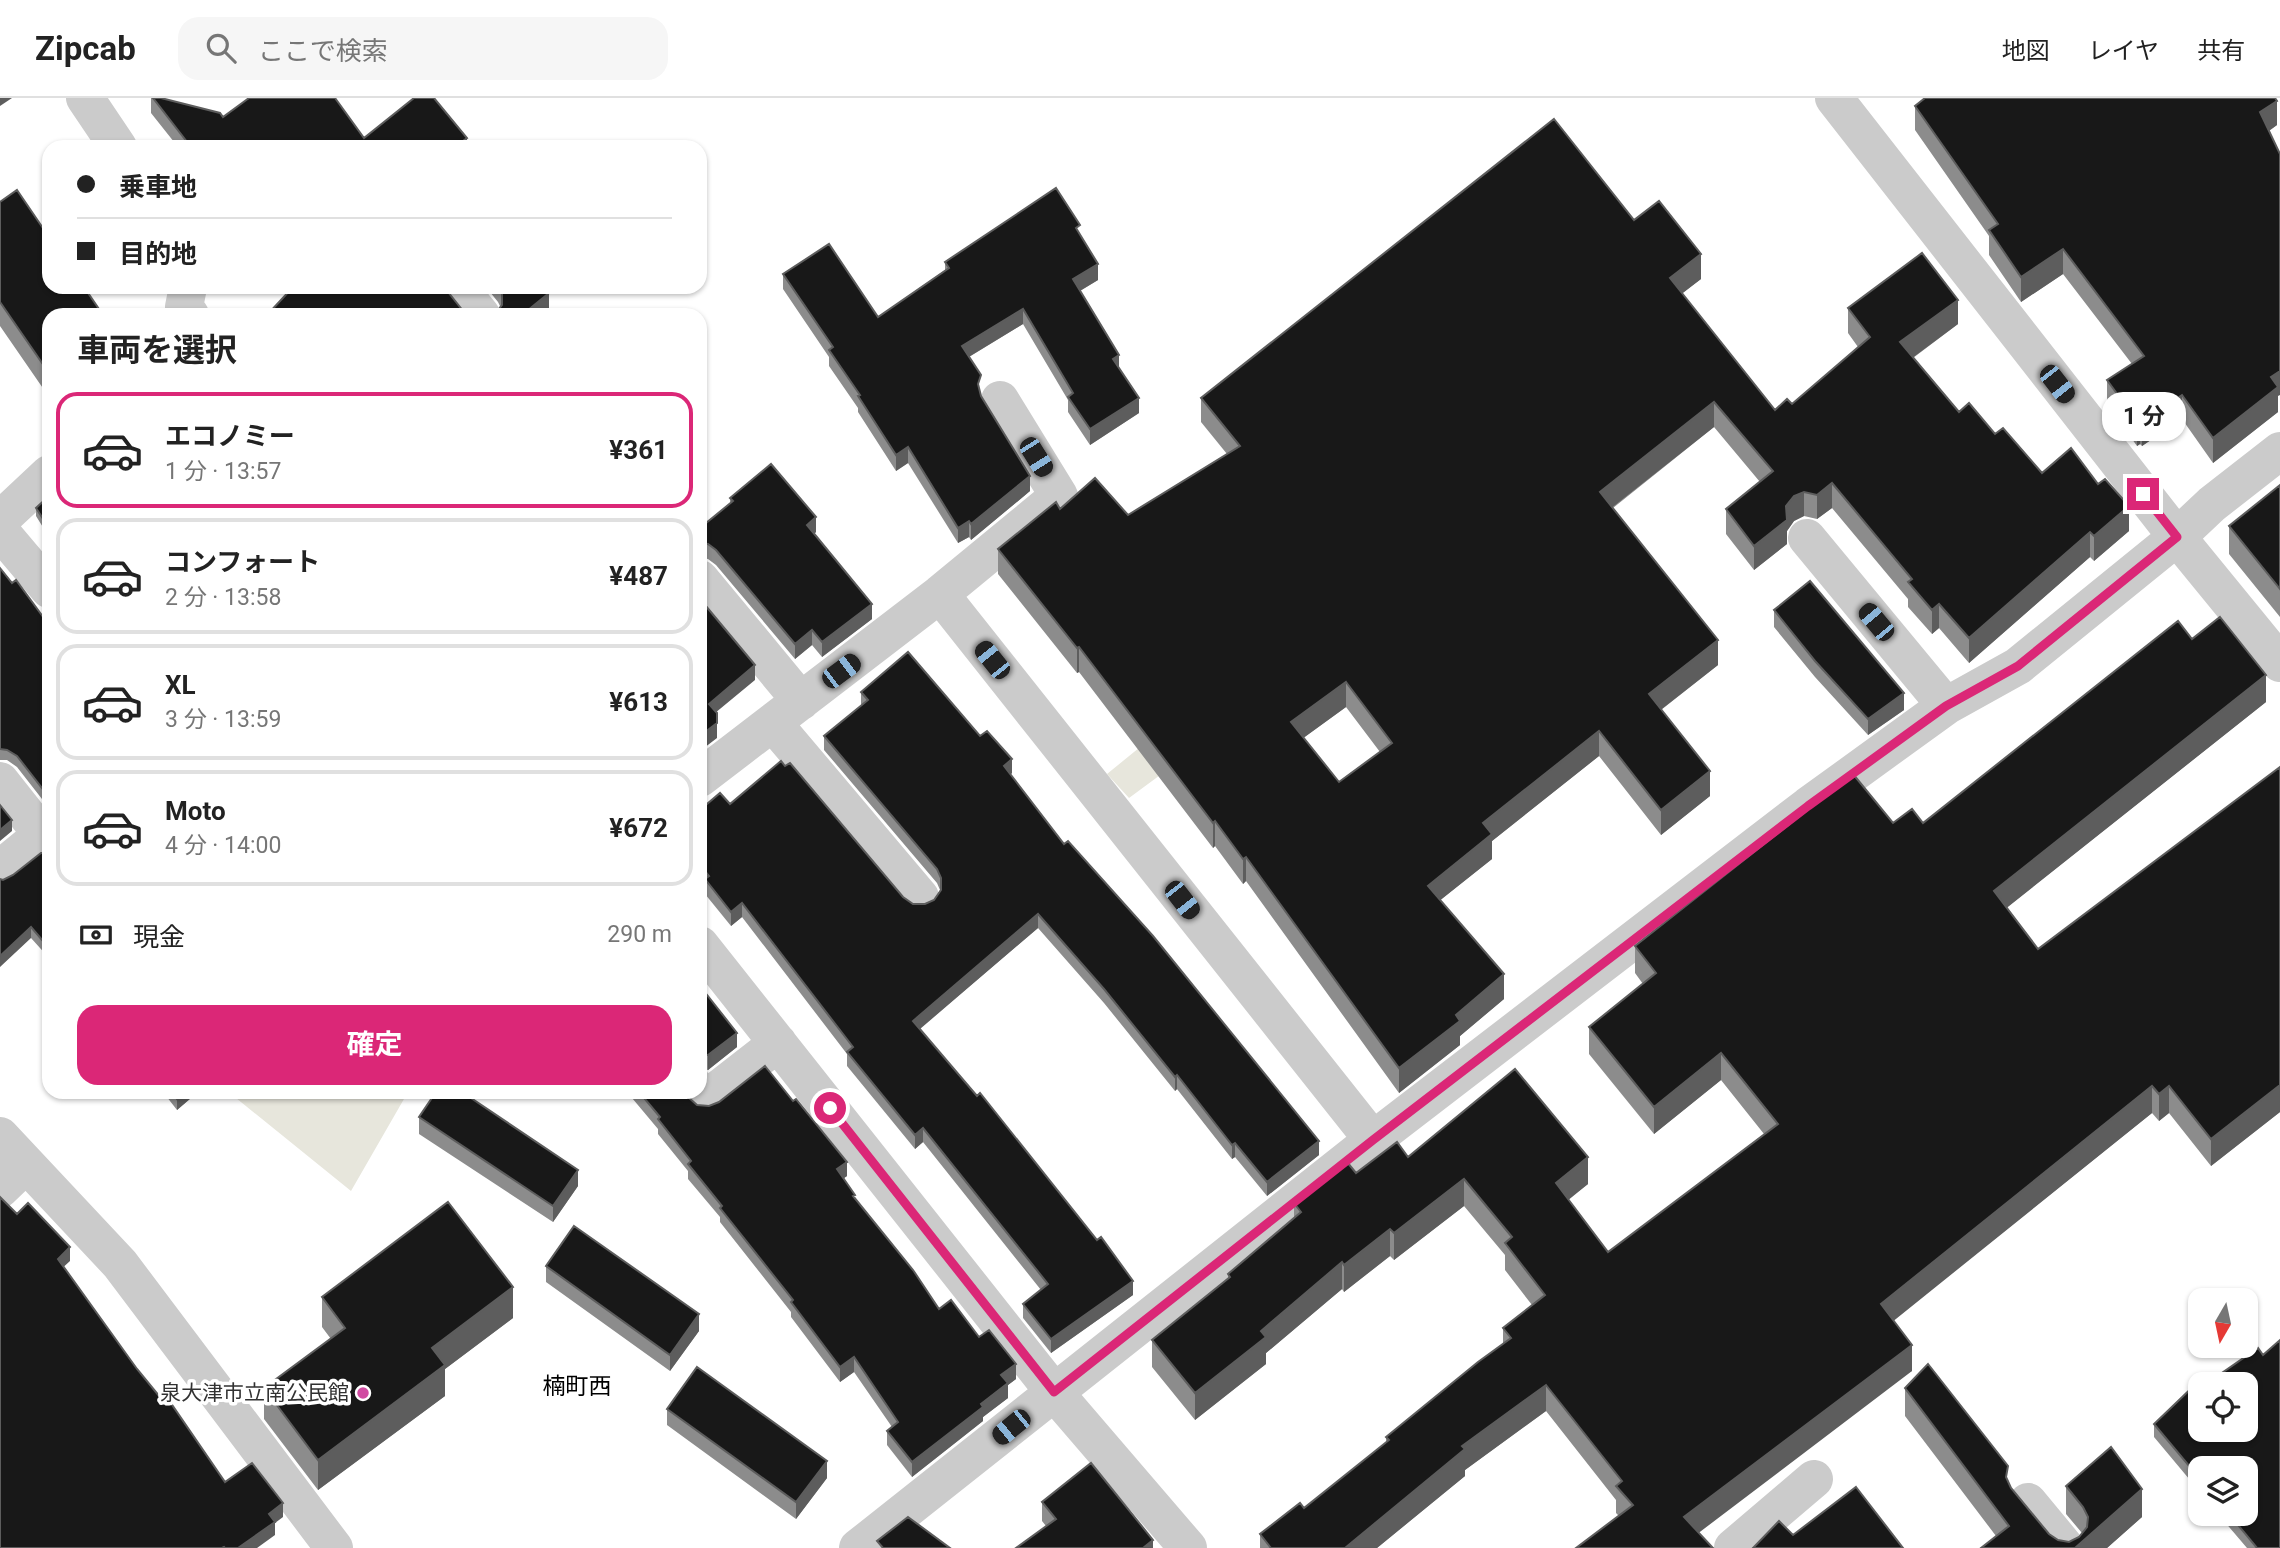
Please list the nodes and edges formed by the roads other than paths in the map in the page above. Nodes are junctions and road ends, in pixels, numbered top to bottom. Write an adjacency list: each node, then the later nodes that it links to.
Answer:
1 (85, 98): 3 (street)
2 (1834, 98): 11 (street)
3 (113, 140)
4 (464, 294): 5 (street)
5 (475, 308)
6 (1000, 400): 15 (street)
7 (2280, 451): 11 (street)
8 (42, 481): 9 (street)
9 (0, 520)
10 (0, 531): 13 (street)
11 (2177, 537): 16 (street); 17 (street)
12 (1807, 538): 17 (street)
13 (42, 581)
14 (707, 590): 18 (street)
15 (940, 594): 18 (street); 29 (street)
16 (2280, 663)
17 (1946, 706): 29 (street)
18 (787, 712): 19 (street); 24 (street)
19 (707, 773)
20 (0, 781): 21 (street)
21 (42, 829)
22 (42, 839): 23 (street)
23 (0, 869)
24 (920, 897)
25 (707, 954): 26 (street)
26 (778, 1043): 27 (street); 31 (street)
27 (707, 1097)
28 (0, 1136): 30 (street)
29 (1373, 1140): 31 (street)
30 (13, 1176): 34 (street)
31 (1054, 1392): 35 (street); 36 (street)
32 (1814, 1479): 37 (street)
33 (2028, 1502): 38 (street)
34 (334, 1548)
35 (858, 1548)
36 (1188, 1548)
37 (1733, 1548)
38 (2066, 1548)

